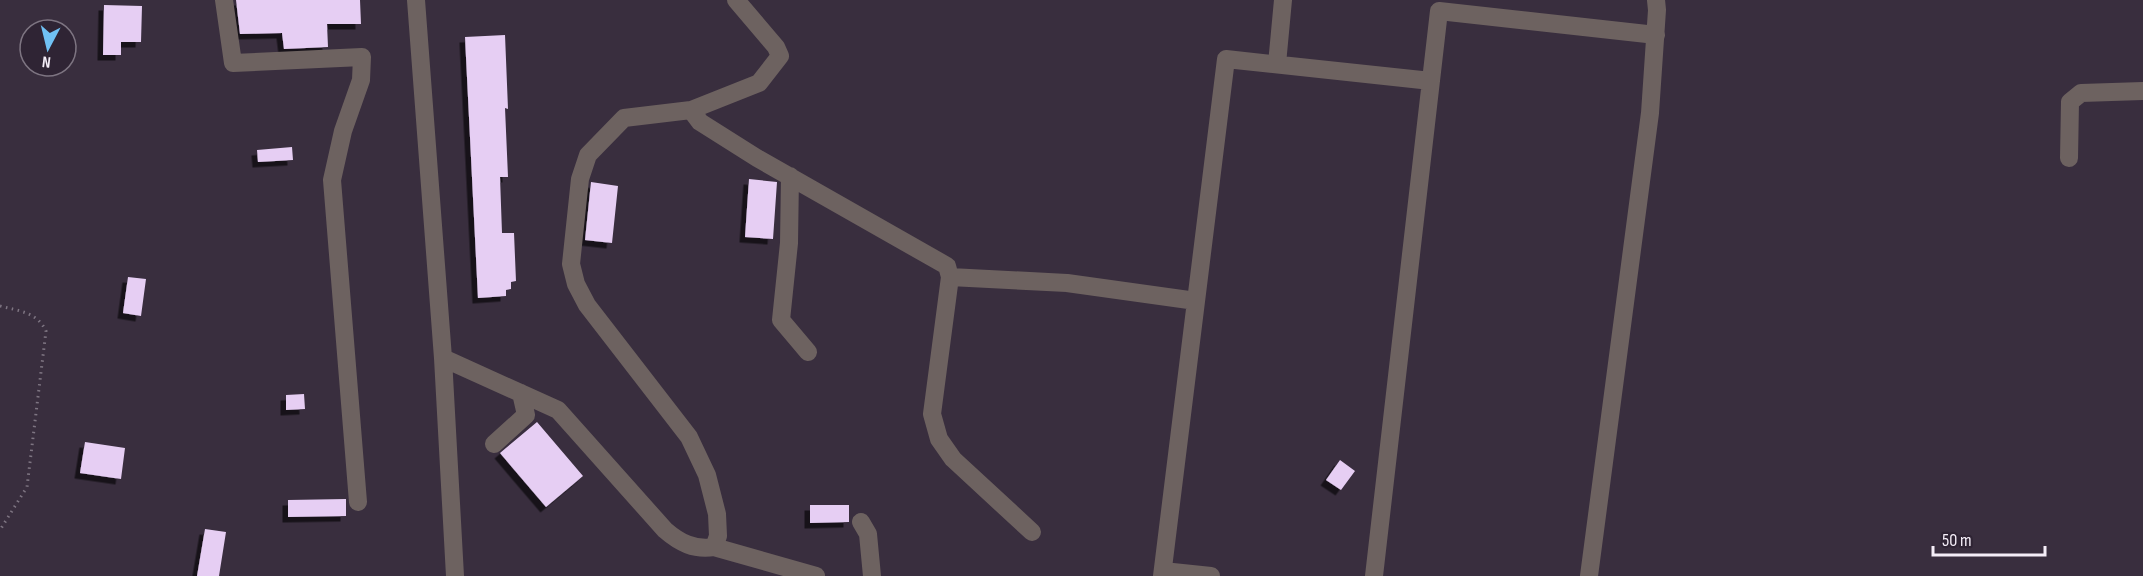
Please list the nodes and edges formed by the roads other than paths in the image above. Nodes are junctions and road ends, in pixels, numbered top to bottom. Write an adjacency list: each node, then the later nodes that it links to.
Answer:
1 (224, 0): 19 (lane)
2 (416, 0): 16 (lane)
3 (736, 0): 10 (lane)
4 (1283, 0): 7 (lane)
5 (1656, 0): 6 (lane)
6 (1656, 35): 8 (lane); 29 (lane)
7 (1277, 64): 8 (lane); 14 (lane)
8 (1431, 81): 28 (lane)
9 (2143, 91): 11 (lane)
10 (691, 110): 12 (lane); 22 (lane)
11 (2069, 158)
12 (790, 176): 13 (lane); 15 (lane)
13 (950, 277): 14 (lane); 21 (lane)
14 (1196, 301): 23 (lane)
15 (808, 352)
16 (443, 358): 17 (lane); 24 (lane)
17 (521, 393): 18 (lane); 22 (lane)
18 (494, 444)
19 (358, 502)
20 (861, 522): 26 (lane)
21 (1032, 532)
22 (714, 547): 25 (lane)
23 (1162, 574): 27 (lane)
24 (455, 576)
25 (816, 576)
26 (872, 576)
27 (1211, 576)
28 (1374, 576)
29 (1589, 576)

